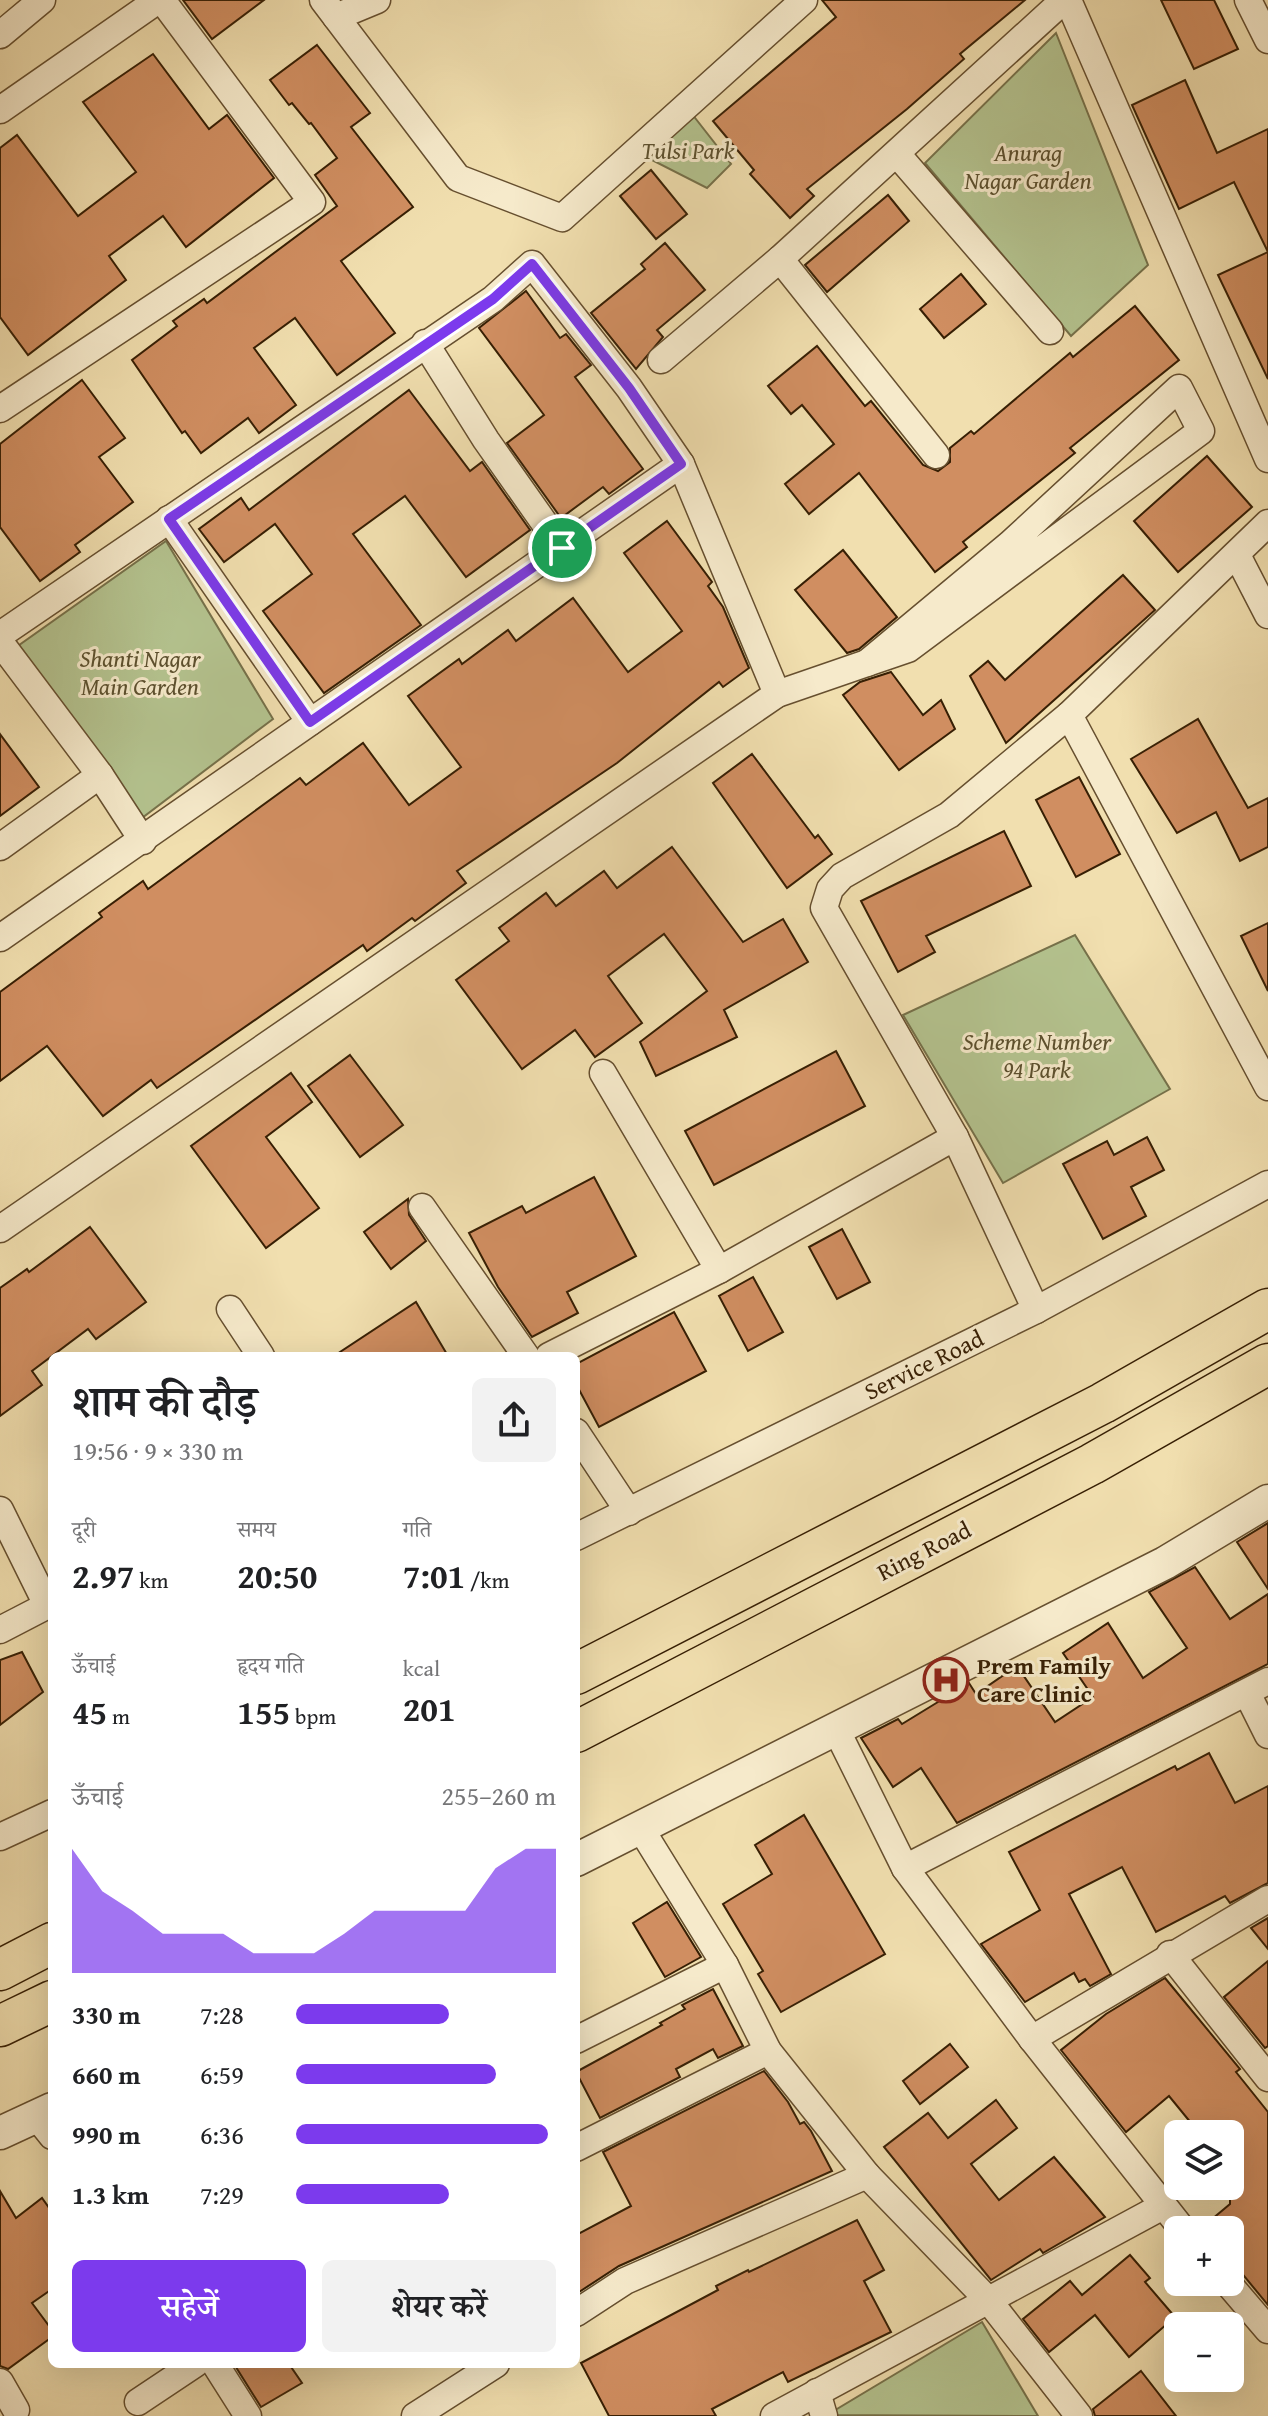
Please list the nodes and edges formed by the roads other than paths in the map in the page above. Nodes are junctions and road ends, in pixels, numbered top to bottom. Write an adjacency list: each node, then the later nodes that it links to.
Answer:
1 (42, 0): 8 (street)
2 (160, 0): 10 (street); 16 (street)
3 (377, 0): 7 (street)
4 (804, 0): 7 (street)
5 (1066, 0): 11 (street); 18 (street)
6 (1248, 0): 9 (street)
7 (329, 9)
8 (0, 35)
9 (1268, 40)
10 (0, 110)
11 (897, 154): 12 (street); 13 (street)
12 (780, 259): 15 (street); 17 (street)
13 (1050, 331)
14 (425, 343): 19 (street); 20 (street); 22 (street)
15 (661, 360)
16 (0, 409)
17 (936, 455)
18 (1268, 459)
19 (681, 464): 22 (street); 28 (street)
20 (169, 519): 25 (street); 30 (street)
21 (1268, 523): 23 (street)
22 (562, 548): 30 (street)
23 (1237, 555): 24 (street); 29 (street)
24 (1268, 615)
25 (0, 635)
26 (0, 642): 31 (street)
27 (867, 663): 27 (street); 28 (street)
28 (777, 694): 40 (street)
29 (1069, 715): 36 (street); 37 (street)
30 (310, 722): 32 (street)
31 (100, 775): 32 (street); 33 (street)
32 (143, 841): 34 (street)
33 (0, 847)
34 (0, 938)
35 (603, 1073): 41 (street)
36 (1268, 1087)
37 (955, 1137): 41 (street); 44 (street)
38 (1268, 1184): 44 (street, Service Road)
39 (422, 1207): 46 (street)
40 (0, 1229)
41 (719, 1270): 47 (street)
42 (230, 1309): 45 (street)
43 (1268, 1309): 57 (main road, Ring Road)
44 (1036, 1310): 52 (street, Service Road)
45 (258, 1352)
46 (523, 1352)
47 (557, 1352)
48 (1268, 1364): 60 (main road, Ring Road)
49 (580, 1438): 52 (street)
50 (1268, 1501): 59 (street)
51 (0, 1510): 54 (street)
52 (629, 1512): 53 (street, Service Road)
53 (580, 1535)
54 (48, 1600)
55 (48, 1605): 56 (street)
56 (0, 1630)
57 (580, 1672)
58 (1257, 1687): 61 (street); 66 (street)
59 (835, 1727): 63 (street); 66 (street)
60 (580, 1730)
61 (1268, 1735)
62 (48, 1815): 64 (street)
63 (641, 1829): 65 (street); 70 (street)
64 (0, 1837)
65 (580, 1858)
66 (905, 1868): 75 (street)
67 (1268, 1899): 69 (street)
68 (48, 1945): 71 (main road)
69 (1170, 1954): 75 (street); 77 (street)
70 (725, 1965): 74 (street); 76 (street)
71 (0, 1970)
72 (48, 2003): 73 (main road)
73 (0, 2026)
74 (580, 2038)
75 (1032, 2039): 82 (street)
76 (768, 2051): 80 (street); 81 (street)
77 (1268, 2078)
78 (47, 2120): 79 (street)
79 (0, 2133)
80 (580, 2146)
81 (867, 2175): 85 (street); 86 (street)
82 (1163, 2206): 83 (street); 85 (street)
83 (1171, 2216)
84 (1239, 2296): 87 (street)
85 (989, 2301): 93 (street); 98 (street)
86 (580, 2310)
87 (1268, 2330)
88 (189, 2368): 92 (street)
89 (218, 2368): 95 (street)
90 (490, 2368): 96 (street)
91 (0, 2382): 94 (street)
92 (138, 2402)
93 (821, 2404): 97 (street)
94 (16, 2410)
95 (248, 2416)
96 (415, 2416)
97 (774, 2416)
98 (1079, 2416)

